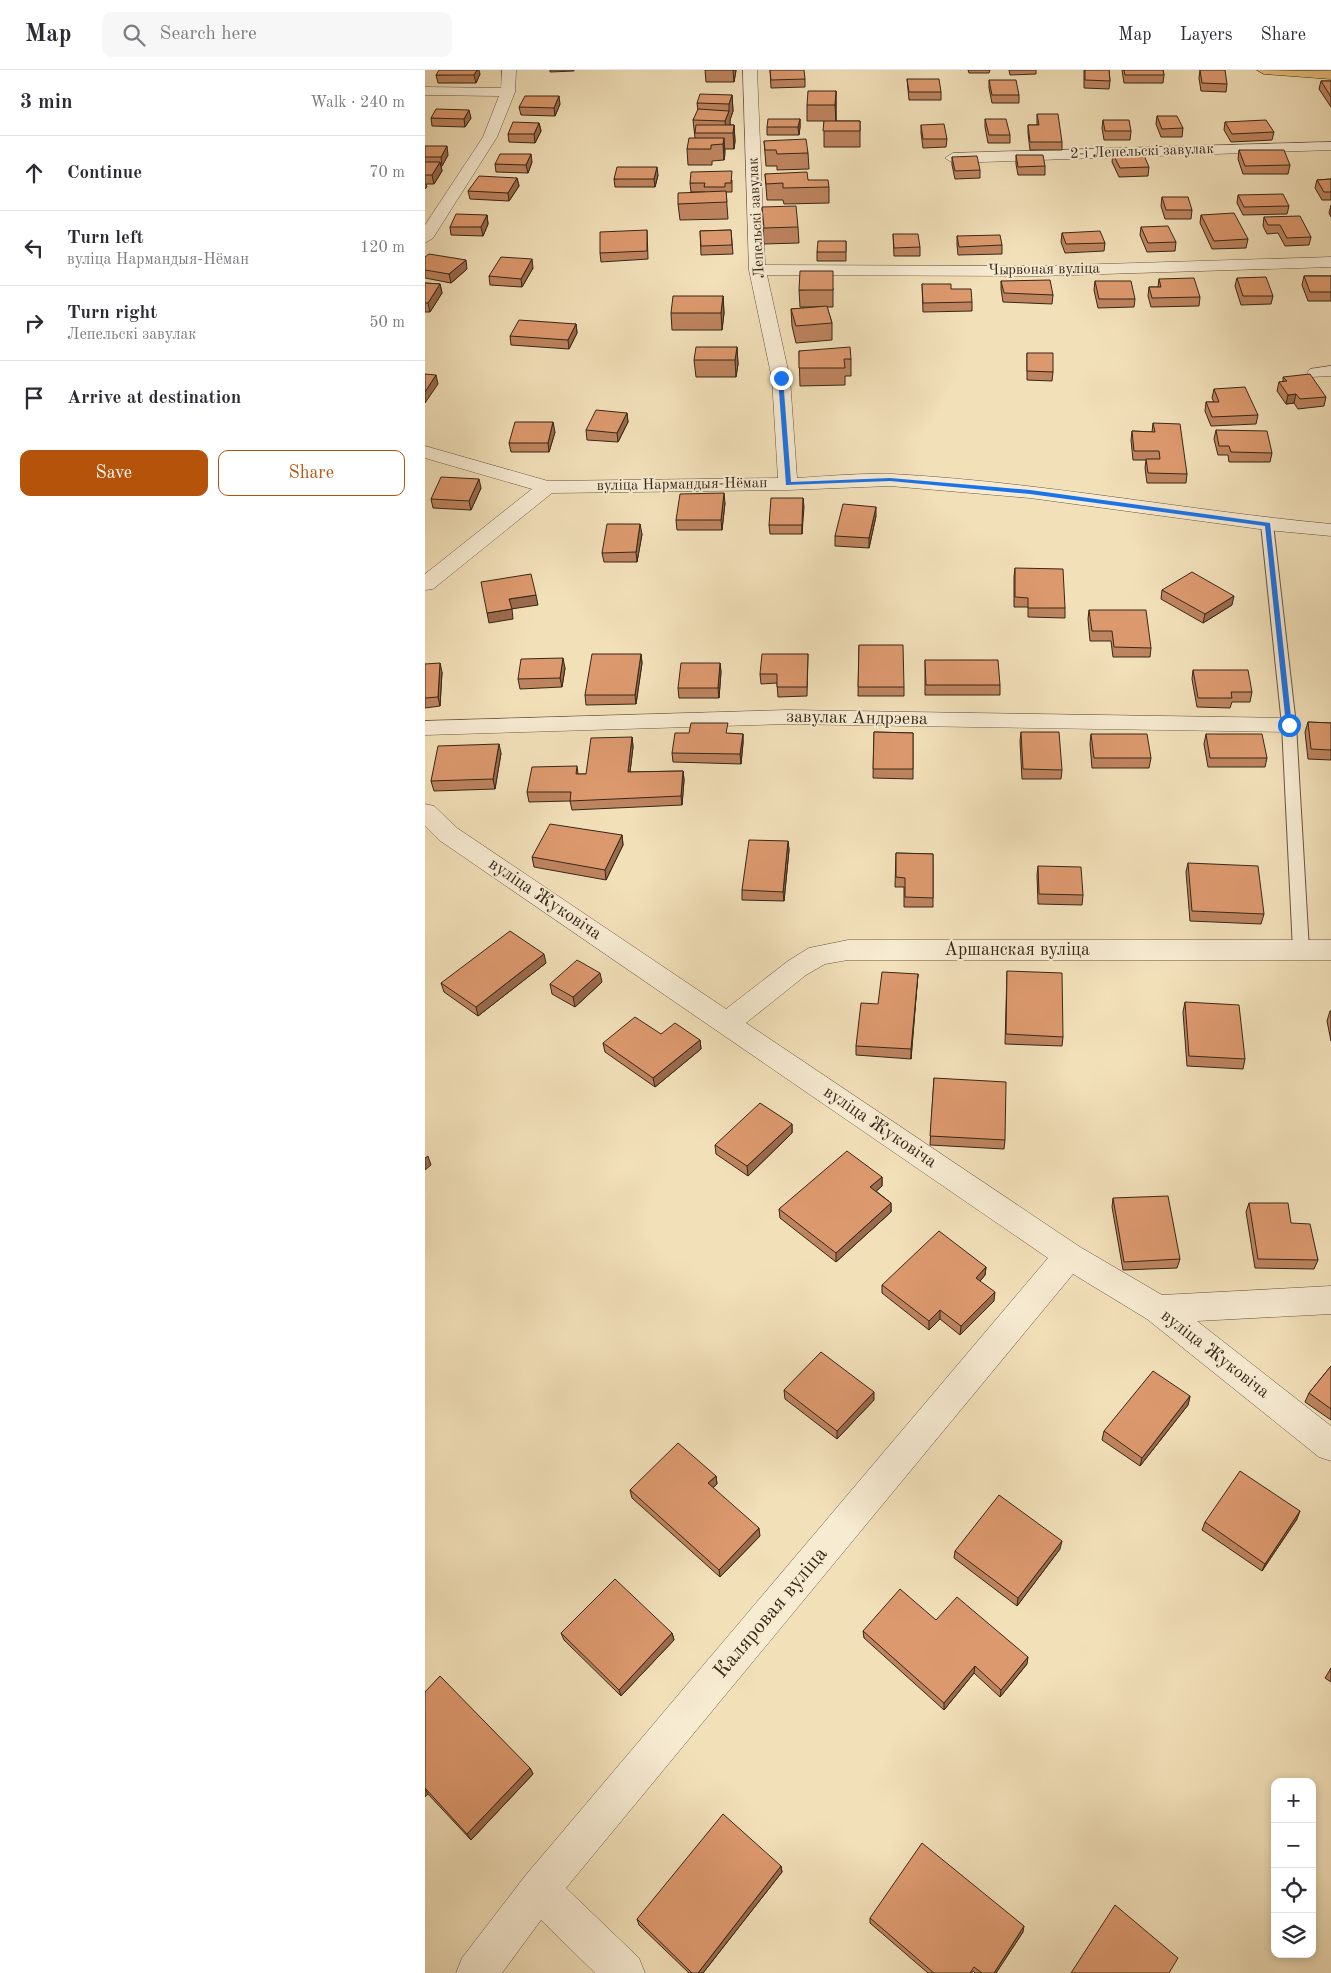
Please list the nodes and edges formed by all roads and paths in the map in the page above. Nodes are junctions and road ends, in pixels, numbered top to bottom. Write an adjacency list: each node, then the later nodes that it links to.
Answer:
1 (509, 70): 6 (street)
2 (749, 70): 12 (street, Лепельскі завулак)
3 (1264, 70): 4 (main road)
4 (1331, 75)
5 (425, 91): 6 (street)
6 (508, 92): 9 (street)
7 (1331, 146): 8 (street, 2-і Лепельскі завулак)
8 (953, 158)
9 (430, 225): 10 (street)
10 (425, 238)
11 (1331, 262): 12 (street, Чырвоная вуліца)
12 (757, 270): 14 (street, Лепельскі завулак)
13 (425, 452): 15 (street, вуліца Нармандыя-Нёман)
14 (788, 484): 15 (street, вуліца Нармандыя-Нёман); 16 (street, вуліца Нармандыя-Нёман)
15 (547, 487): 18 (street)
16 (1267, 524): 17 (street, вуліца Нармандыя-Нёман); 19 (lane)
17 (1331, 530)
18 (425, 584)
19 (1289, 725): 20 (street, завулак Андрэева); 22 (lane)
20 (425, 728)
21 (425, 812): 24 (street, вуліца Жуковіча)
22 (1301, 950): 23 (street, Аршанская вуліца); 24 (street, Аршанская вуліца)
23 (1331, 950)
24 (727, 1022): 25 (street, вуліца Жуковіча)
25 (1069, 1256): 27 (street, вуліца Жуковіча); 29 (street, Каляровая вуліца)
26 (1331, 1300): 27 (street)
27 (1158, 1309): 28 (street, вуліца Жуковіча)
28 (1331, 1446)
29 (539, 1890): 30 (street, Каляровая вуліца); 31 (street)
30 (477, 1973)
31 (624, 1973)

